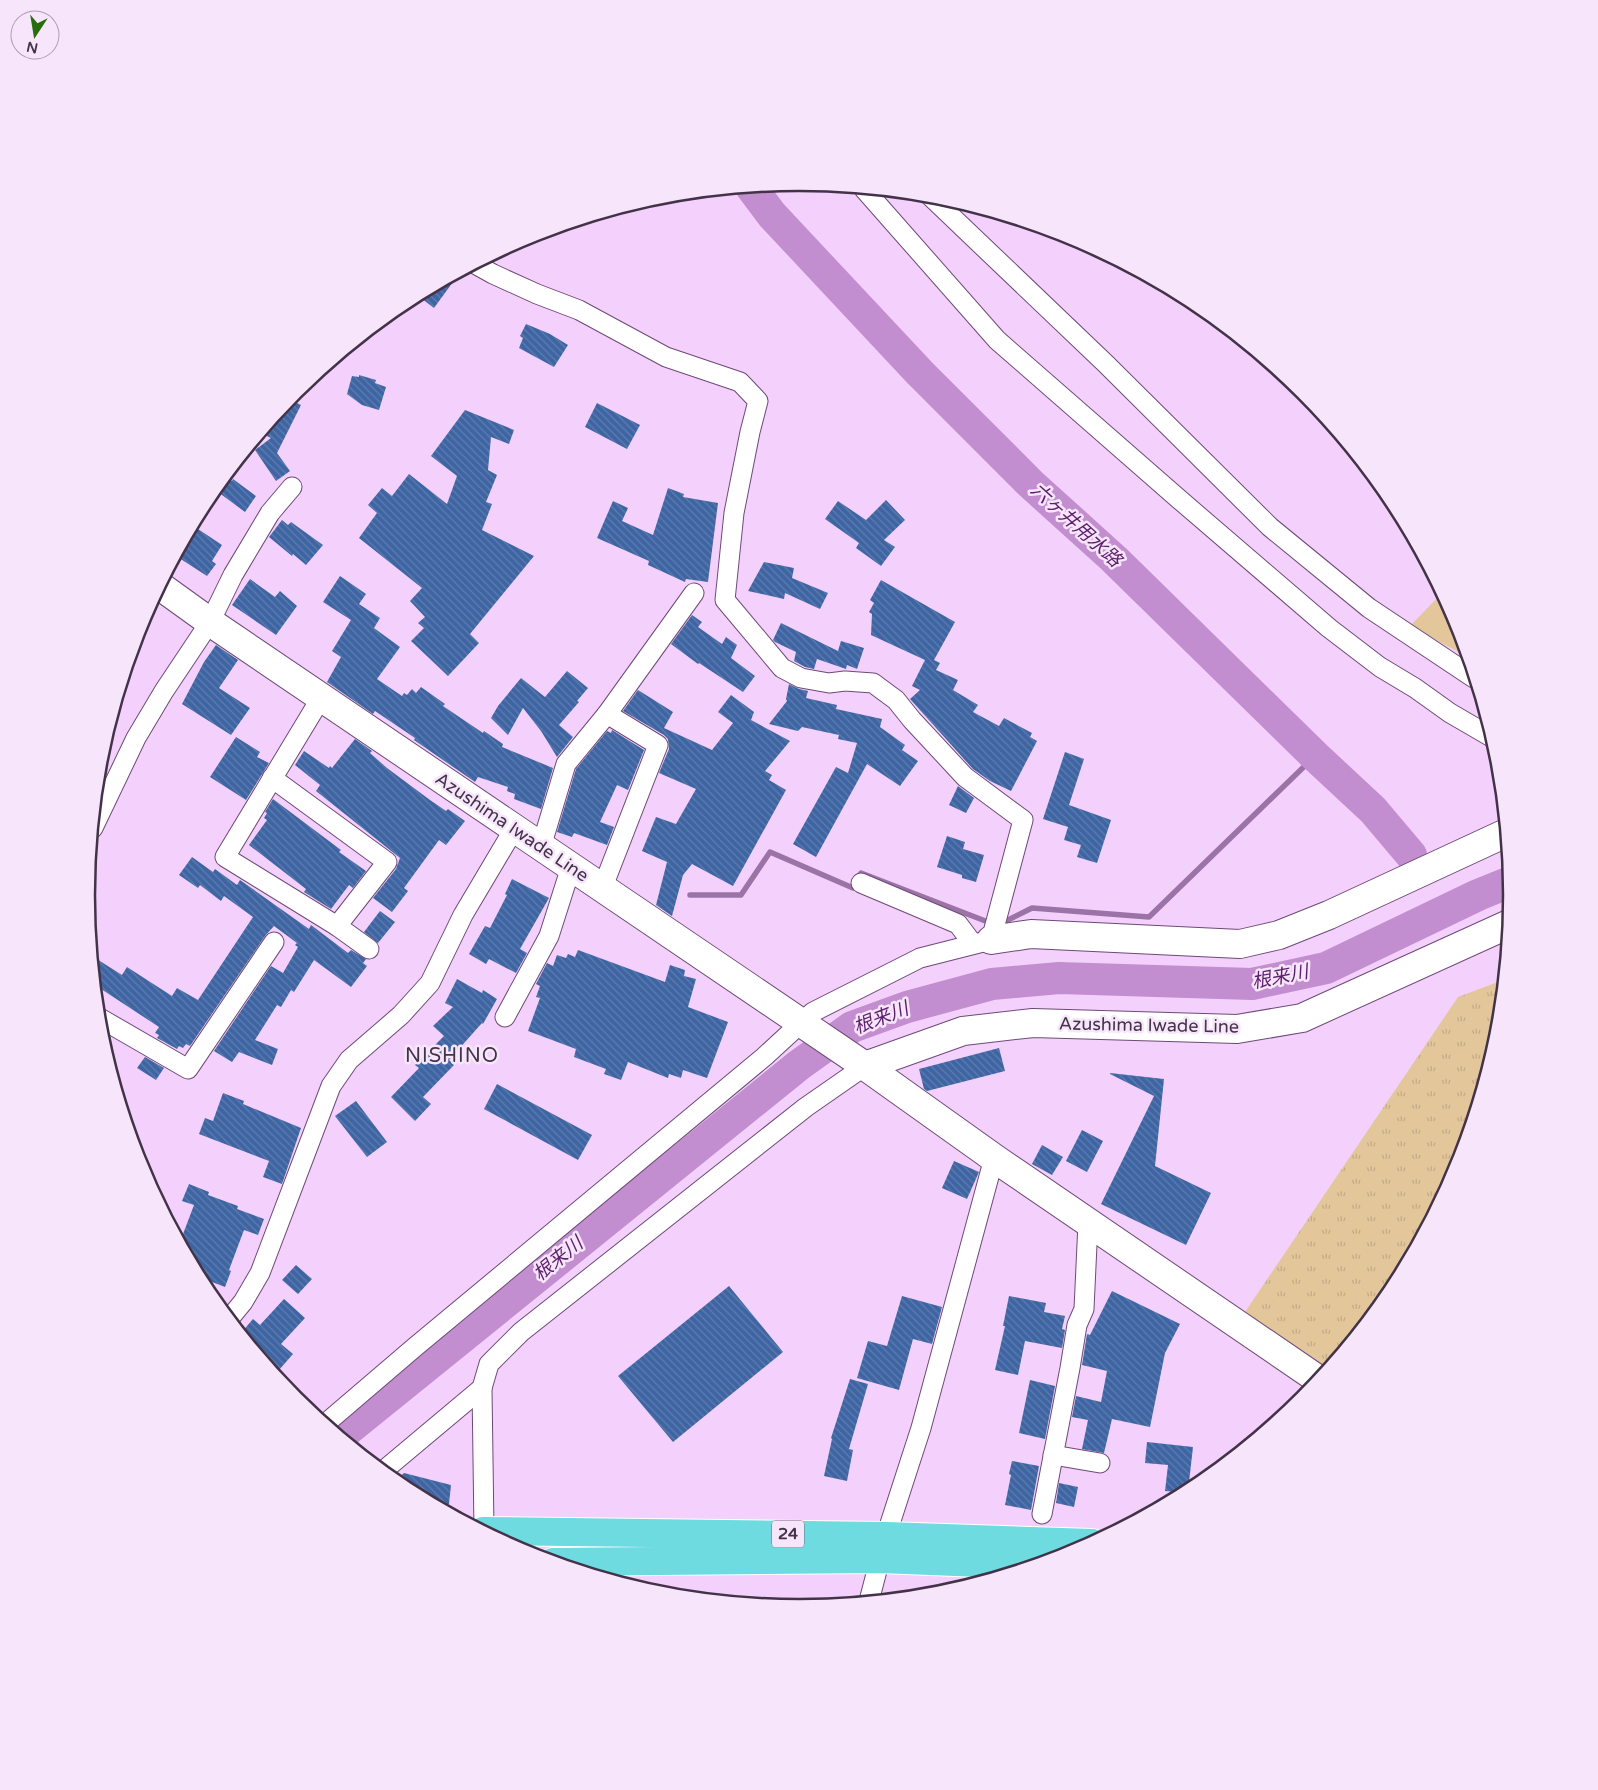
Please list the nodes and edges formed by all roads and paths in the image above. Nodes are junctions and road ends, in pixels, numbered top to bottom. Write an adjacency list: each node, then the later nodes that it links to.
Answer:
1 (869, 195): 11 (street)
2 (941, 206): 8 (street)
3 (482, 267): 23 (street)
4 (292, 487): 7 (street)
5 (165, 590): 7 (main road, Azushima Iwade Line)
6 (694, 592): 10 (street)
7 (210, 622): 9 (main road, Azushima Iwade Line); 13 (street)
8 (1467, 674)
9 (321, 698): 12 (street); 14 (main road, Azushima Iwade Line)
10 (607, 714): 16 (street); 19 (street)
11 (1483, 733)
12 (272, 778): 20 (street); 20 (street)
13 (100, 813)
14 (514, 829): 16 (main road, Azushima Iwade Line); 31 (street)
15 (1500, 836): 23 (main road)
16 (541, 847): 17 (main road, Azushima Iwade Line)
17 (571, 867): 19 (main road, Azushima Iwade Line); 25 (street)
18 (861, 883): 23 (street)
19 (602, 889): 27 (main road, Azushima Iwade Line)
20 (337, 926): 24 (street)
21 (1502, 927): 28 (main road, Azushima Iwade Line)
22 (274, 942): 26 (street)
23 (982, 942): 27 (street)
24 (369, 949)
25 (504, 1017)
26 (107, 1023)
27 (807, 1026): 28 (main road, Azushima Iwade Line); 34 (street)
28 (857, 1061): 29 (main road, Azushima Iwade Line); 33 (street)
29 (994, 1158): 30 (main road, Azushima Iwade Line); 42 (street)
30 (1088, 1223): 32 (main road, Azushima Iwade Line); 35 (street)
31 (233, 1314)
32 (1313, 1376)
33 (482, 1388): 37 (street); 39 (street)
34 (330, 1420)
35 (1053, 1455): 36 (street); 38 (street)
36 (1100, 1463)
37 (388, 1467)
38 (1042, 1514)
39 (484, 1524)
40 (498, 1531): 42 (highway, 24)
41 (1072, 1543): 42 (highway, 24)
42 (883, 1547): 43 (highway, 24); 44 (highway, 24); 45 (street)
43 (571, 1561)
44 (1020, 1563)
45 (871, 1595)

